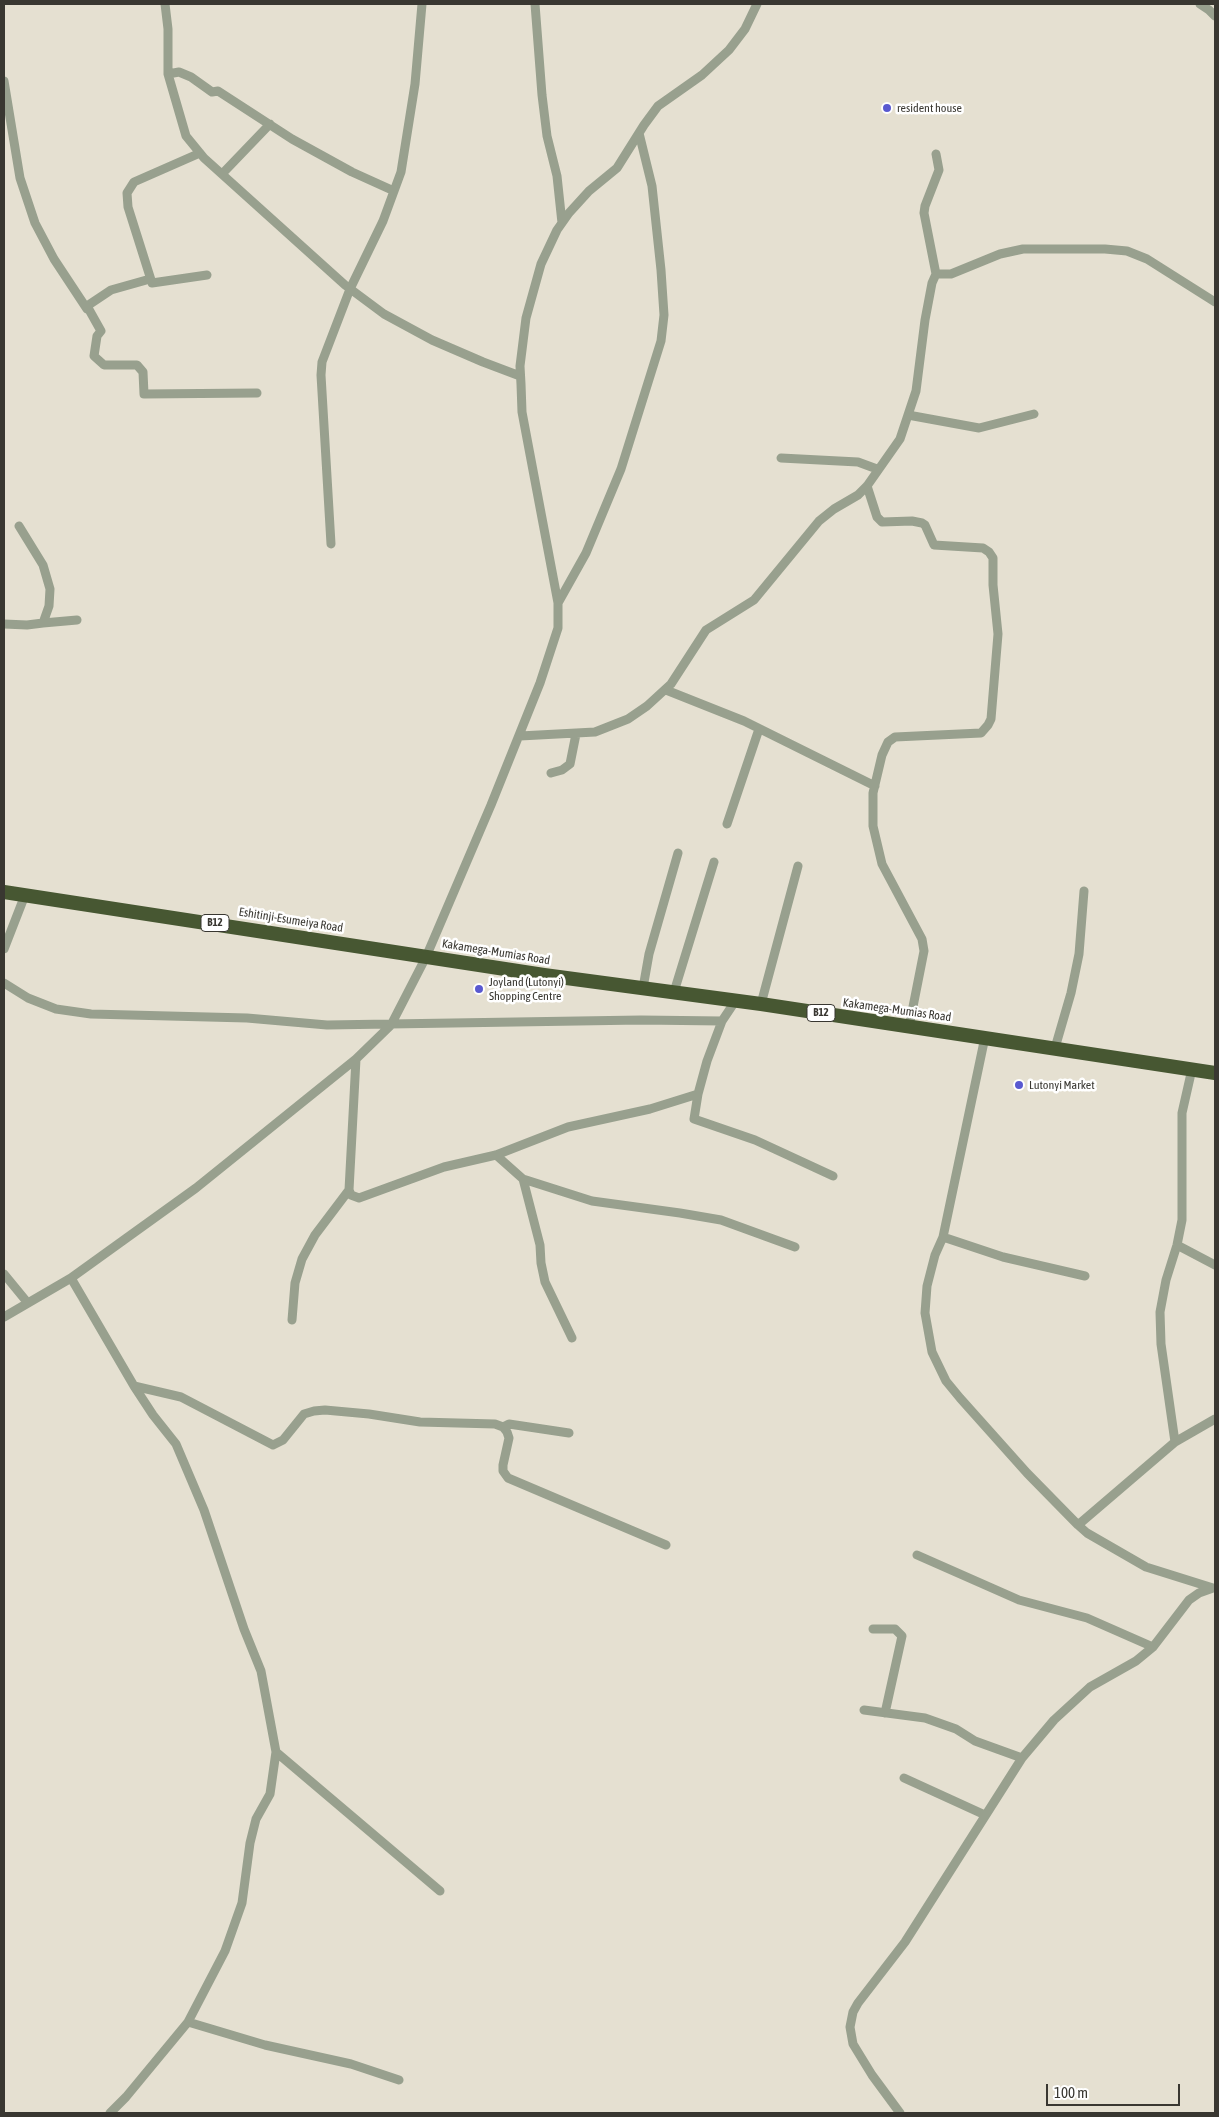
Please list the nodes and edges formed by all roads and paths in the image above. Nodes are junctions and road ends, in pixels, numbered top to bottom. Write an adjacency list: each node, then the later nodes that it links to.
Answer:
1 (164, 4): 7 (street)
2 (422, 4): 14 (street)
3 (535, 4): 15 (street)
4 (757, 4): 10 (street)
5 (1200, 4): 6 (street)
6 (1215, 16)
7 (168, 74): 9 (street); 11 (street)
8 (4, 81): 21 (street)
9 (270, 124): 13 (street); 14 (street)
10 (639, 133): 15 (street); 31 (street)
11 (200, 153): 13 (street); 18 (street)
12 (936, 154): 17 (street)
13 (222, 174): 19 (street)
14 (394, 191): 19 (street)
15 (562, 223): 22 (street)
16 (207, 274): 18 (street)
17 (936, 274): 20 (street); 25 (street)
18 (150, 279): 21 (street)
19 (350, 289): 22 (street); 30 (street)
20 (1215, 302)
21 (87, 309): 23 (street)
22 (520, 376): 31 (street)
23 (257, 392)
24 (1034, 414): 25 (street)
25 (908, 416): 27 (street)
26 (781, 458): 27 (street)
27 (877, 469): 28 (street)
28 (867, 486): 35 (street); 40 (street)
29 (19, 526): 33 (street)
30 (331, 544)
31 (558, 603): 38 (street)
32 (77, 620): 33 (street)
33 (43, 623): 34 (street)
34 (4, 624)
35 (666, 690): 36 (street); 37 (street)
36 (759, 729): 40 (street); 41 (street)
37 (576, 734): 38 (street); 39 (street)
38 (520, 736): 49 (street)
39 (551, 773)
40 (875, 786): 57 (street)
41 (727, 824)
42 (678, 853): 51 (street)
43 (714, 862): 52 (street)
44 (798, 866): 54 (street)
45 (1084, 891): 59 (street)
46 (4, 892): 47 (highway, Eshitinji-Esumeiya Road / B12)
47 (25, 895): 48 (street); 49 (highway, Eshitinji-Esumeiya Road / B12)
48 (4, 949)
49 (426, 957): 51 (highway, Kakamega-Mumias Road / B12); 56 (street)
50 (4, 982): 56 (street)
51 (643, 988): 52 (highway, Kakamega-Mumias Road / B12)
52 (674, 992): 53 (highway, Kakamega-Mumias Road / B12)
53 (736, 1000): 54 (highway, Kakamega-Mumias Road / B12); 55 (street)
54 (761, 1004): 57 (highway, Kakamega-Mumias Road / B12)
55 (722, 1021): 56 (street); 63 (street)
56 (391, 1025): 60 (street)
57 (909, 1027): 58 (highway, Kakamega-Mumias Road / B12)
58 (985, 1037): 59 (highway, Kakamega-Mumias Road / B12); 68 (street)
59 (1054, 1048): 61 (highway, Kakamega-Mumias Road / B12)
60 (356, 1059): 67 (street); 74 (street)
61 (1192, 1069): 62 (highway, Kakamega-Mumias Road / B12); 69 (street)
62 (1215, 1073)
63 (698, 1094): 64 (street); 65 (street)
64 (496, 1155): 66 (street); 67 (street)
65 (833, 1176)
66 (523, 1179): 70 (street); 78 (street)
67 (349, 1190): 77 (street)
68 (943, 1237): 73 (street); 84 (street)
69 (1177, 1245): 71 (street); 83 (street)
70 (795, 1247)
71 (1215, 1265)
72 (4, 1274): 75 (street)
73 (1085, 1276)
74 (71, 1278): 75 (street); 79 (street)
75 (27, 1302): 76 (street)
76 (4, 1317)
77 (292, 1320)
78 (572, 1338)
79 (134, 1386): 81 (street); 92 (street)
80 (1215, 1419): 83 (street)
81 (503, 1427): 82 (street); 85 (street)
82 (569, 1433)
83 (1174, 1442): 84 (street)
84 (1078, 1525): 87 (street)
85 (666, 1545)
86 (917, 1555): 89 (street)
87 (1214, 1588): 89 (street)
88 (873, 1629): 91 (street)
89 (1153, 1647): 93 (street)
90 (864, 1710): 91 (street)
91 (885, 1713): 93 (street)
92 (276, 1752): 96 (street); 97 (street)
93 (1022, 1758): 95 (street)
94 (904, 1778): 95 (street)
95 (985, 1815): 100 (street)
96 (440, 1891)
97 (188, 2022): 98 (street); 99 (street)
98 (399, 2080)
99 (110, 2113)
100 (900, 2113)

